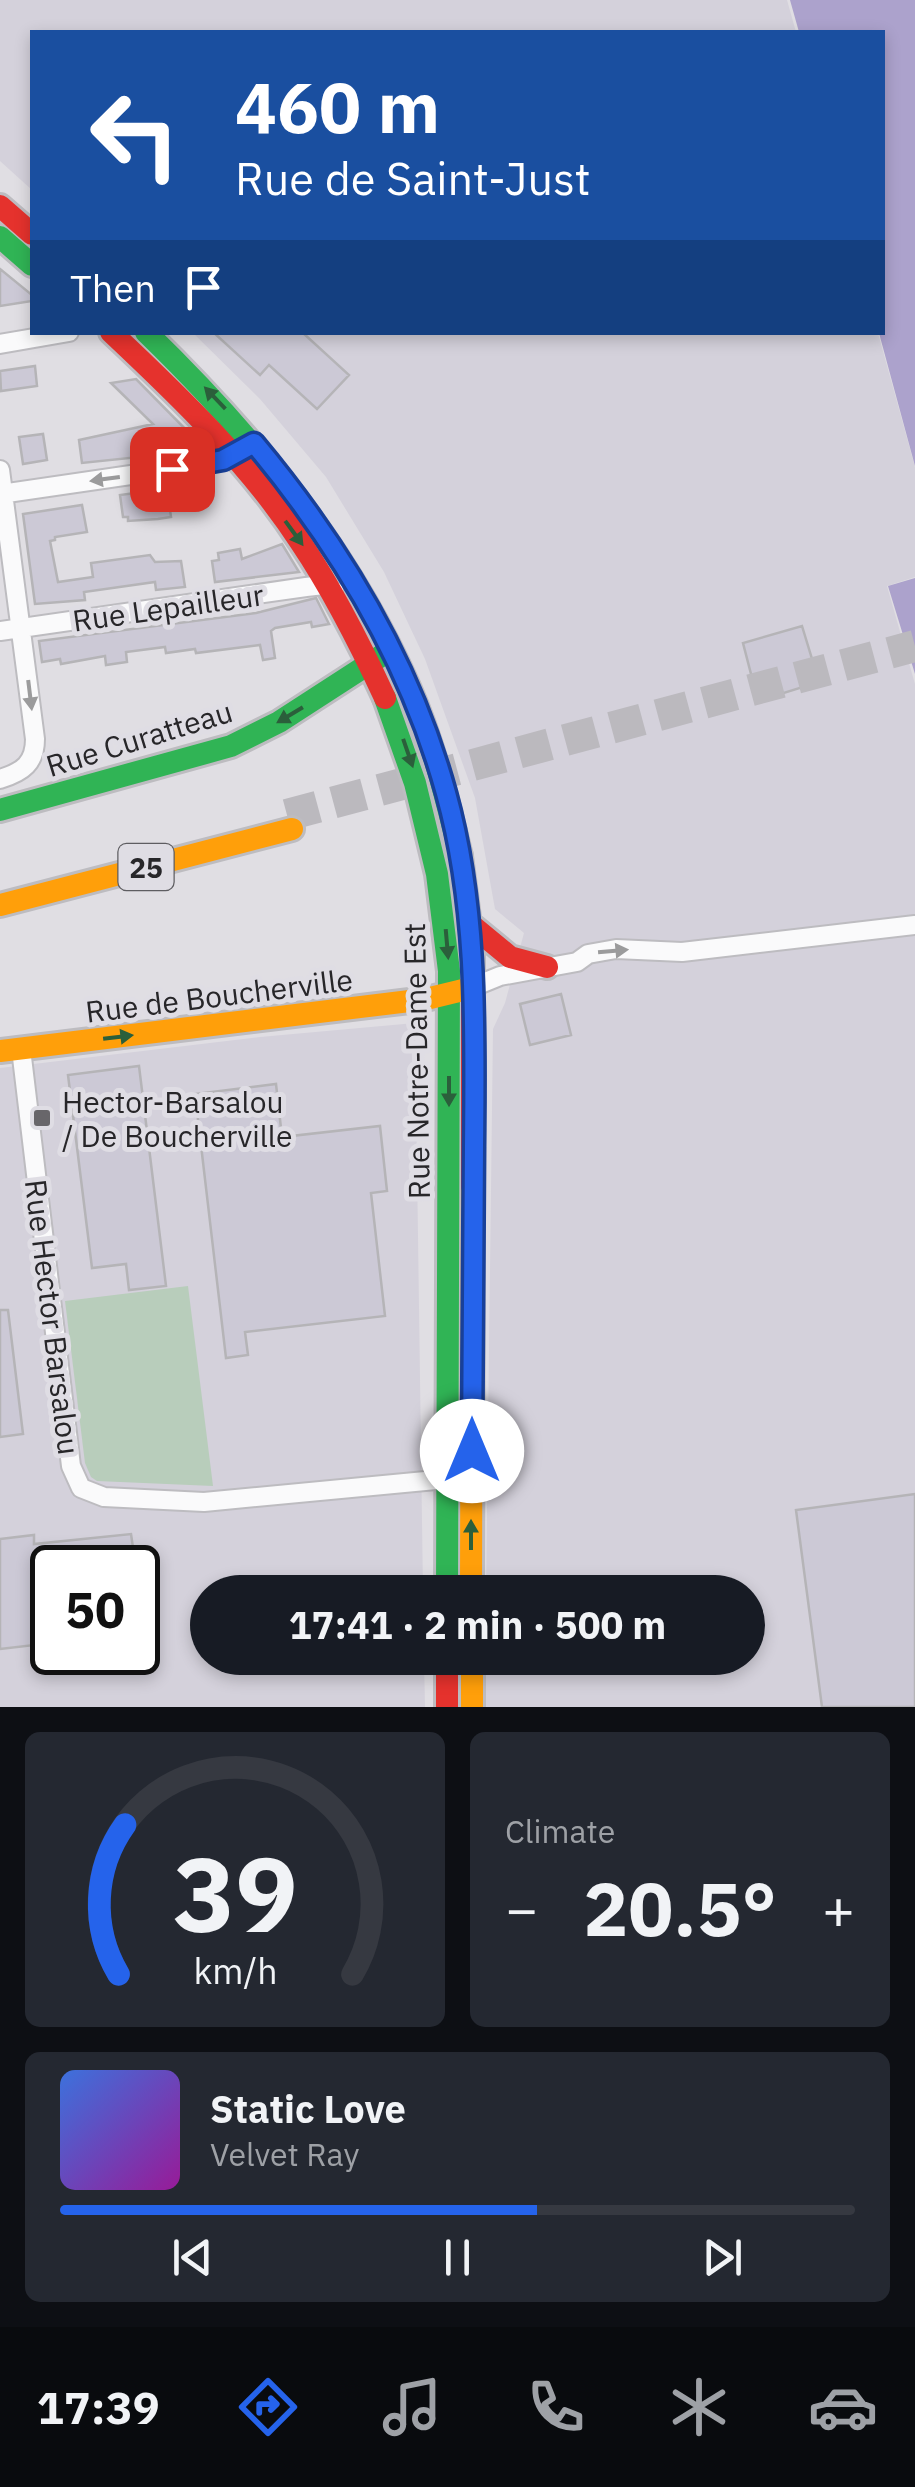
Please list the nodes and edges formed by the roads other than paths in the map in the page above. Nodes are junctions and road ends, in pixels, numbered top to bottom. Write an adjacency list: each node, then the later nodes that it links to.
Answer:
1 (0, 206): 2 (main road)
2 (30, 232)
3 (0, 237): 4 (main road)
4 (30, 263)
5 (52, 335): 8 (street)
6 (113, 335): 9 (main road, Rue Notre-Dame Est)
7 (149, 335): 9 (main road, Rue Notre-Dame Est, one-way to 7)
8 (0, 344)
9 (245, 449): 11 (street, one-way to 11); 12 (main road, Rue Notre-Dame Est, one-way to 12); 15 (main road, Rue Notre-Dame Est)
10 (0, 470): 11 (street)
11 (2, 494): 13 (street)
12 (334, 592): 13 (street, Rue Lepailleur); 16 (main road, Rue Notre-Dame Est)
13 (22, 628): 14 (street, Rue Lepailleur); 17 (street, Rue Curatteau, one-way to 17)
14 (0, 631)
15 (392, 648): 16 (main road, Rue Curatteau); 21 (main road, Rue Notre-Dame Est)
16 (372, 662): 18 (main road, Rue Curatteau, one-way to 18); 25 (main road, Rue Notre-Dame Est, one-way to 25)
17 (0, 780)
18 (0, 810)
19 (0, 893): 20 (main road, 25)
20 (0, 905)
21 (470, 924): 23 (main road); 24 (main road, Rue Notre-Dame Est)
22 (915, 924): 23 (street, Rue de Boucherville, one-way to 22)
23 (547, 967): 24 (street, Rue de Boucherville)
24 (473, 988): 25 (main road, Rue de Boucherville); 27 (main road, Rue Notre-Dame Est)
25 (449, 994): 26 (main road, Rue de Boucherville, one-way to 25); 28 (main road, Rue Notre-Dame Est, one-way to 28)
26 (10, 1050): 28 (street, Rue Hector Barsalou)
27 (472, 1477): 28 (street, Rue Hector Barsalou); 30 (main road, Rue Notre-Dame Est, one-way to 27)
28 (448, 1478): 29 (main road, Rue Notre-Dame Est)
29 (448, 1575)
30 (471, 1575)
31 (448, 1675): 33 (main road)
32 (472, 1675): 34 (main road)
33 (447, 1707)
34 (472, 1707)

